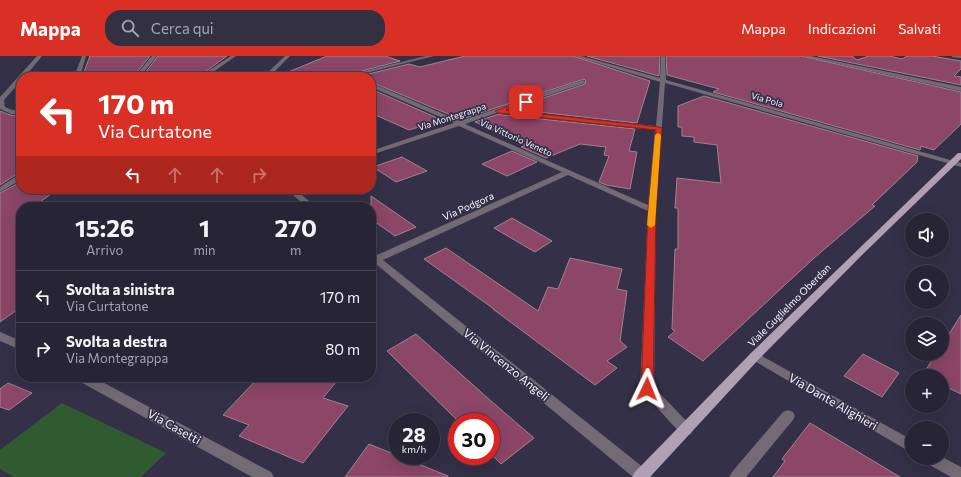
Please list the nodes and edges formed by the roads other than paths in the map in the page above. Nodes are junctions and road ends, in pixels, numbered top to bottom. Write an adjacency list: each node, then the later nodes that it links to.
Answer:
1 (40, 56): 12 (street)
2 (84, 56): 13 (street)
3 (155, 56): 14 (street)
4 (234, 56): 15 (street)
5 (288, 56): 16 (street)
6 (432, 56): 17 (street)
7 (576, 56): 18 (street, Via Pola)
8 (663, 56): 18 (street)
9 (804, 56): 22 (street)
10 (954, 56): 11 (street)
11 (961, 57)
12 (26, 72)
13 (79, 72)
14 (141, 72)
15 (210, 72)
16 (271, 72)
17 (367, 72)
18 (663, 80): 29 (street); 31 (street, Via Pola)
19 (16, 82): 23 (street)
20 (583, 82): 24 (street, Via Montegrappa)
21 (376, 87): 28 (street, Via Vittorio Veneto)
22 (961, 89)
23 (0, 100): 26 (street)
24 (498, 111): 28 (street, Via Montegrappa); 29 (street)
25 (0, 112): 26 (street)
26 (11, 112): 27 (street)
27 (16, 112)
28 (461, 124): 30 (street, Via Montegrappa); 32 (street, Via Vittorio Veneto)
29 (659, 128): 39 (street)
30 (376, 150)
31 (959, 161): 44 (main road, Viale Guglielmo Oberdan)
32 (569, 172): 39 (street, Via Vittorio Veneto); 40 (street, Via Podgora)
33 (16, 180): 35 (street)
34 (16, 180): 36 (street)
35 (0, 189)
36 (0, 194)
37 (296, 194): 38 (street)
38 (306, 202)
39 (652, 210): 47 (street)
40 (376, 256)
41 (376, 259): 51 (street, Via Vincenzo Angeli)
42 (0, 336): 43 (street)
43 (16, 344)
44 (755, 356): 47 (main road, Viale Guglielmo Oberdan); 48 (street, Via Dante Alighieri)
45 (91, 382): 52 (street, Via Casetti)
46 (788, 416): 53 (street)
47 (686, 430): 51 (main road, Viale Guglielmo Oberdan)
48 (905, 443)
49 (943, 465): 50 (street)
50 (961, 475)
51 (641, 476)
52 (266, 477)
53 (737, 477)

